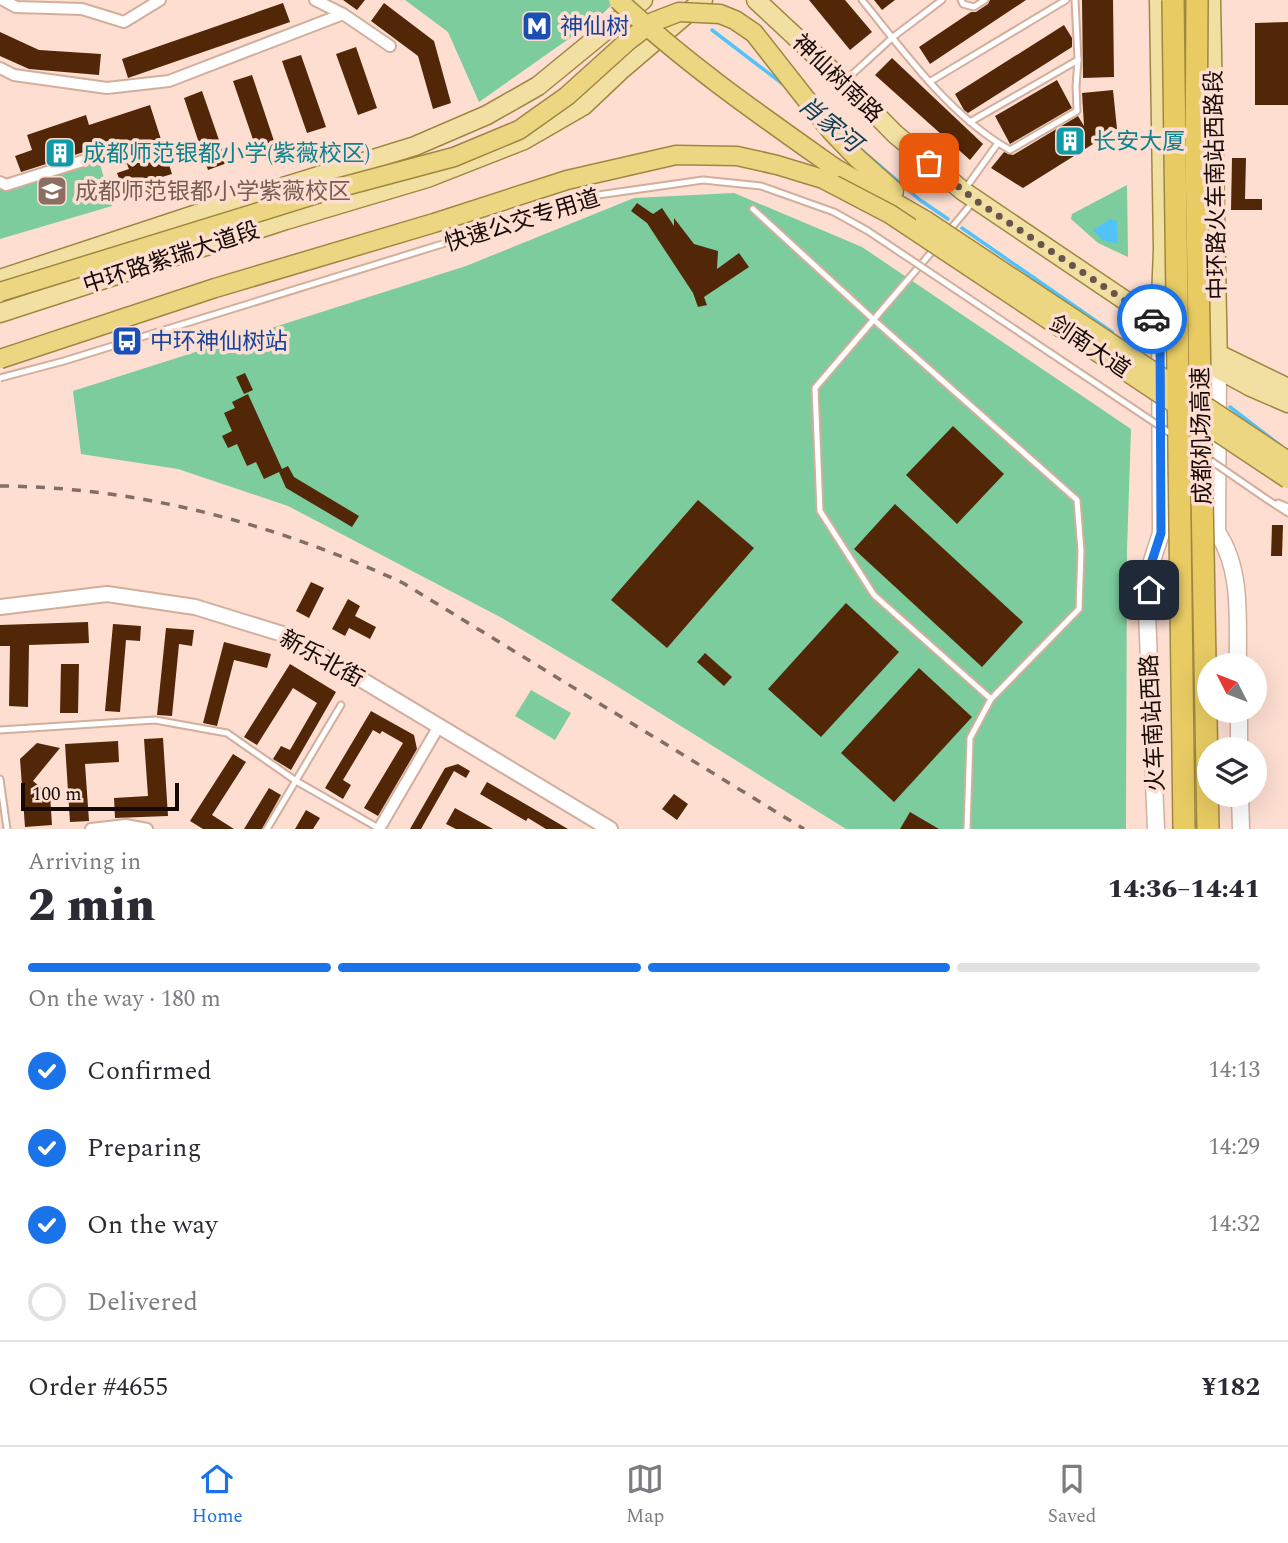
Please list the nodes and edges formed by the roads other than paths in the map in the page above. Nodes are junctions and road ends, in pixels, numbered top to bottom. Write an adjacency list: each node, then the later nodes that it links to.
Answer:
1 (3, 0): 2 (street)
2 (160, 0)
3 (315, 0): 18 (street)
4 (618, 0): 28 (highway, bridge)
5 (643, 0): 34 (main road, 中环路紫瑞大道段)
6 (703, 0): 35 (main road, 中环路紫瑞大道段)
7 (755, 0): 24 (main road, 神仙树南路)
8 (862, 0): 19 (lane)
9 (942, 0): 19 (lane)
10 (961, 0): 11 (lane)
11 (985, 0)
12 (1066, 0): 23 (lane)
13 (1075, 0): 21 (lane)
14 (1159, 0): 38 (main road)
15 (1173, 0): 68 (highway, 成都机场高速, bridge)
16 (1197, 0): 69 (highway, 成都机场高速, bridge)
17 (1211, 0): 40 (main road, 中环路火车南站西路段)
18 (343, 14): 20 (street); 22 (street)
19 (892, 37): 23 (lane); 24 (lane)
20 (390, 46)
21 (1079, 60): 25 (lane); 26 (lane)
22 (0, 68)
23 (931, 81): 25 (lane)
24 (844, 82): 30 (main road, 神仙树南路)
25 (970, 122): 26 (lane)
26 (998, 143): 30 (lane)
27 (123, 158): 29 (street)
28 (835, 168): 32 (highway, bridge); 33 (highway)
29 (0, 182)
30 (969, 195): 37 (lane); 38 (main road, 神仙树南路)
31 (752, 209): 37 (lane)
32 (890, 214): 39 (highway, bridge); 45 (highway, 剑南大道, bridge)
33 (925, 220): 34 (highway, bridge); 44 (highway, 剑南大道, bridge)
34 (2, 279): 35 (street)
35 (29, 302): 36 (main road, 中环路紫瑞大道段)
36 (0, 313)
37 (874, 320): 53 (lane); 53 (lane)
38 (1160, 324): 40 (main road, 神仙树南路); 50 (main road, 火车南站西路)
39 (0, 359)
40 (1218, 362): 42 (main road); 43 (main road); 49 (main road)
41 (0, 378): 46 (lane, 快速公交专用道, bridge)
42 (1288, 388)
43 (1288, 403)
44 (1288, 461)
45 (1288, 479)
46 (1265, 498): 47 (lane, 快速公交专用道); 48 (lane, 快速公交专用道)
47 (1288, 507)
48 (1288, 513)
49 (1217, 532): 50 (main road); 52 (main road)
50 (1161, 533): 67 (main road, 火车南站西路)
51 (0, 607): 55 (street, 新乐北街)
52 (1238, 653)
53 (991, 699): 66 (lane)
54 (341, 705): 58 (lane)
55 (439, 726): 64 (street); 65 (street, 新乐北街)
56 (0, 730): 58 (lane)
57 (0, 779): 60 (lane)
58 (296, 781): 63 (lane); 64 (lane)
59 (1240, 807): 70 (main road)
60 (7, 829)
61 (91, 829): 62 (street)
62 (146, 829)
63 (267, 829)
64 (379, 829)
65 (610, 829)
66 (967, 829)
67 (1156, 829)
68 (1184, 829)
69 (1208, 829)
70 (1241, 829)

